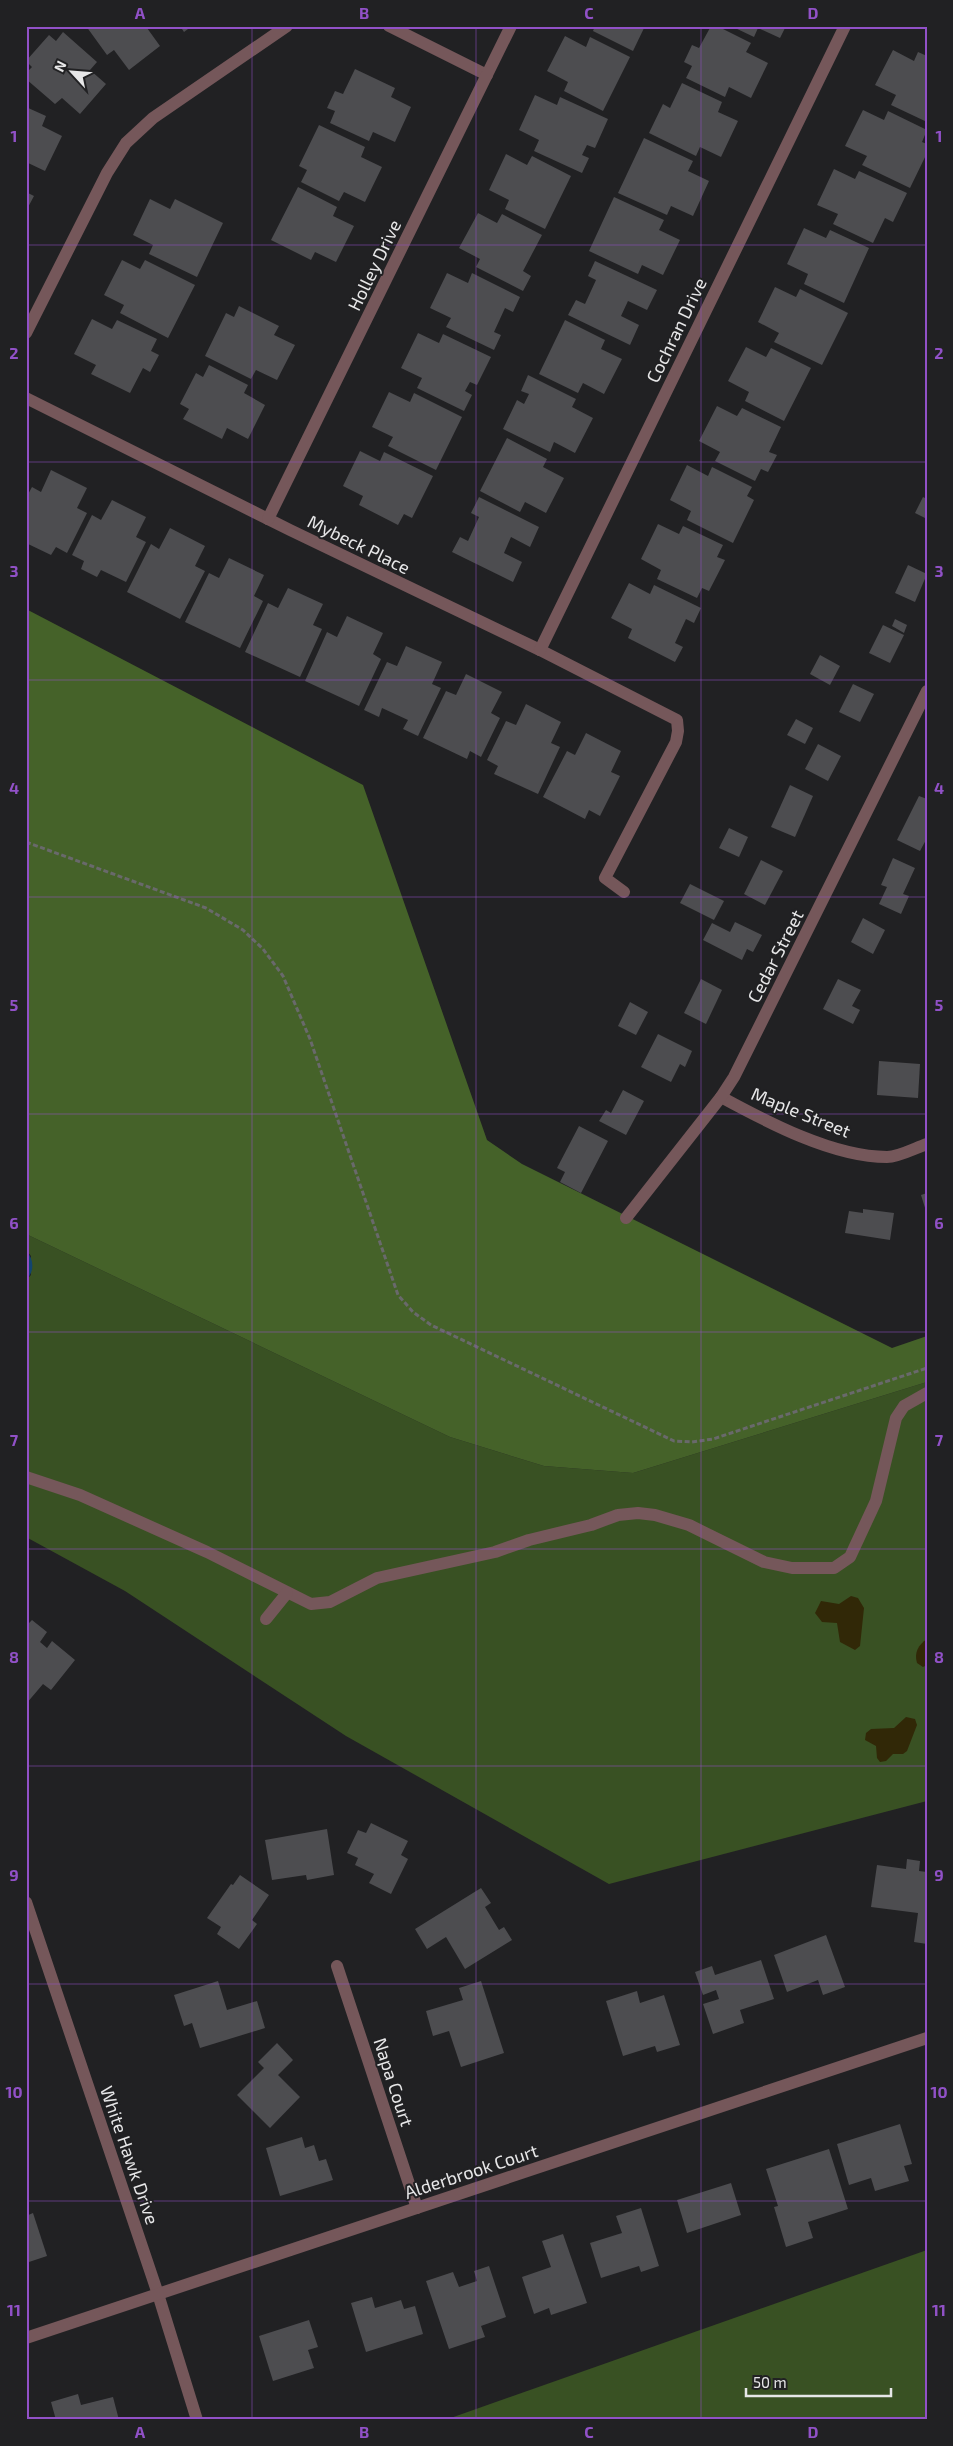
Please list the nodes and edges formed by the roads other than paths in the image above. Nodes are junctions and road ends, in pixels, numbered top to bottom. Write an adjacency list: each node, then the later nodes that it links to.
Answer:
1 (287, 26): 6 (street)
2 (389, 26): 5 (street)
3 (511, 26): 5 (street, Holley Drive)
4 (845, 26): 9 (street, Cochran Drive)
5 (487, 75): 8 (street, Holley Drive)
6 (26, 333)
7 (26, 398): 8 (street, Mybeck Place)
8 (268, 519): 9 (street, Mybeck Place)
9 (540, 650): 11 (street, Mybeck Place)
10 (927, 691): 12 (street, Cedar Street)
11 (624, 892)
12 (722, 1097): 13 (street, Maple Street); 14 (street, Cedar Street)
13 (927, 1144)
14 (626, 1218)
15 (927, 1393): 17 (street)
16 (26, 1477): 17 (street)
17 (287, 1593): 18 (street)
18 (266, 1619)
19 (26, 1902): 23 (street, White Hawk Drive)
20 (337, 1966): 22 (street, Napa Court)
21 (927, 2038): 22 (street, Alderbrook Court)
22 (417, 2208): 23 (street, Alderbrook Court)
23 (158, 2294): 24 (street, Alderbrook Court); 25 (street, White Hawk Drive)
24 (26, 2338)
25 (197, 2420)

